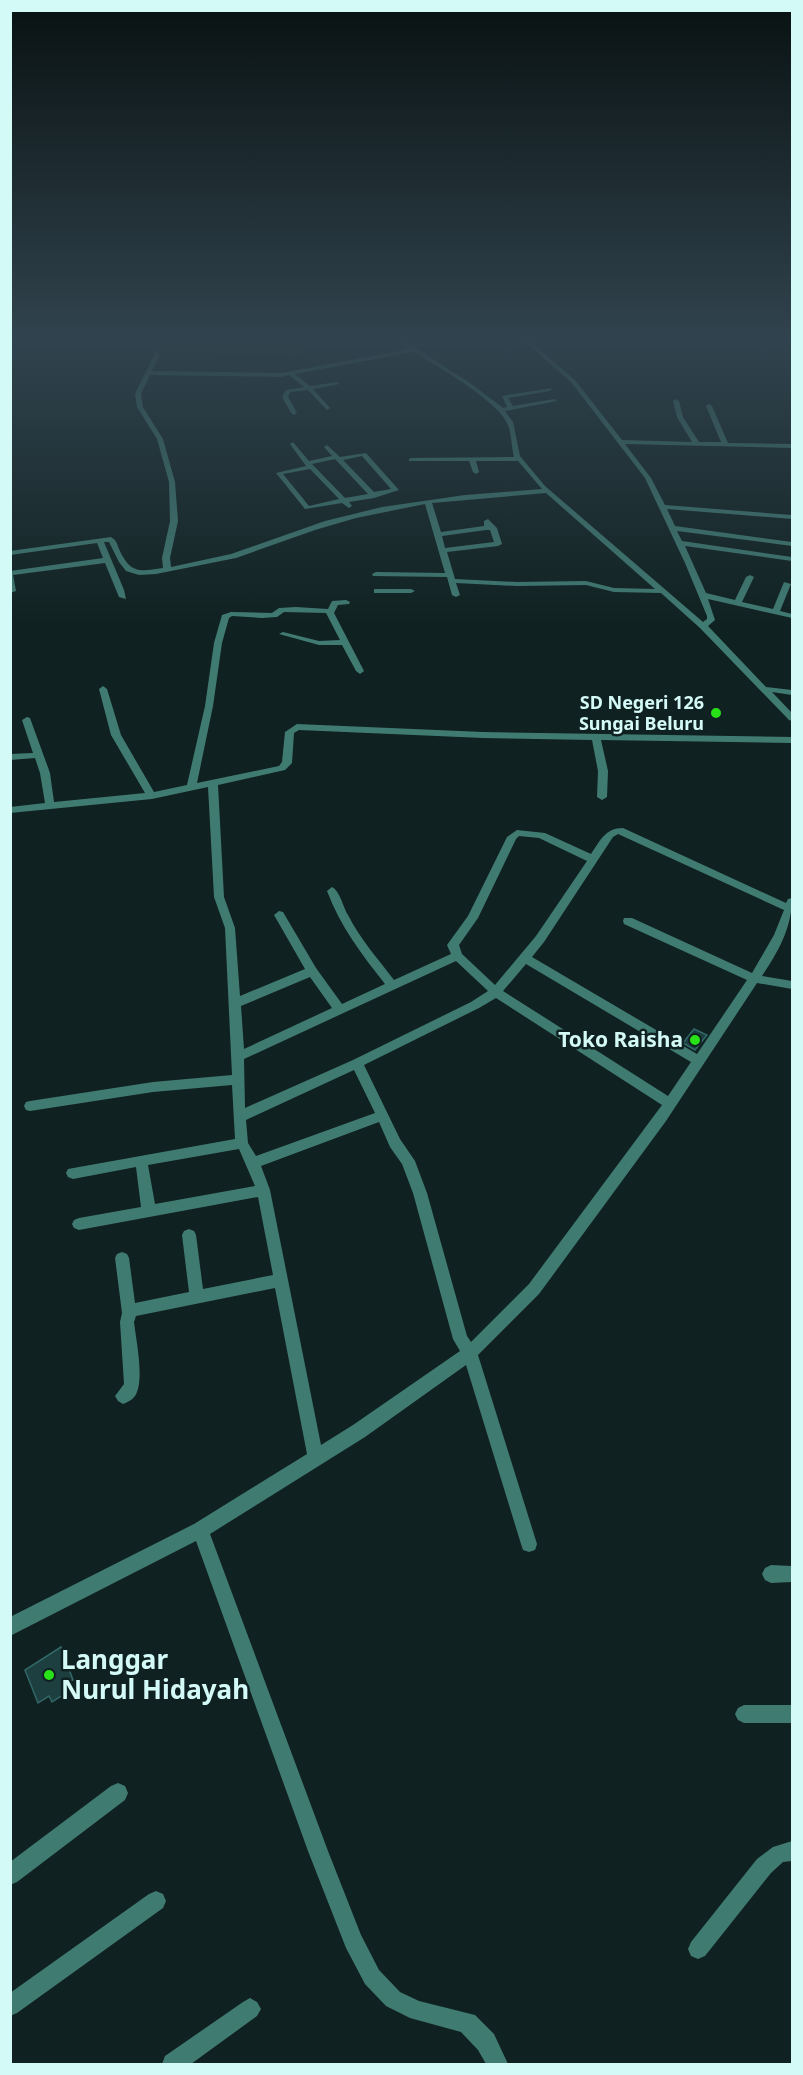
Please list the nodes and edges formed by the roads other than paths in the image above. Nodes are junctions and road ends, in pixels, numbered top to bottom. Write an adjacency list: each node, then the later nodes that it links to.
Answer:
1 (156, 433): 34 (street)
2 (513, 433): 14 (street)
3 (613, 433): 6 (street)
4 (690, 433): 7 (street)
5 (720, 433): 9 (street)
6 (620, 442): 7 (street); 22 (street)
7 (696, 443): 9 (street)
8 (293, 444): 16 (street)
9 (725, 444): 10 (street)
10 (792, 446)
11 (327, 447): 12 (street)
12 (338, 458): 16 (street); 19 (street); 19 (street)
13 (472, 459): 14 (street); 15 (street); 17 (street)
14 (519, 459): 18 (street)
15 (411, 460)
16 (309, 465): 20 (street); 20 (street)
17 (476, 472)
18 (546, 489): 21 (street); 44 (street)
19 (374, 496): 20 (street)
20 (344, 502): 23 (street)
21 (428, 502): 23 (street); 26 (street)
22 (662, 507): 24 (street); 25 (street)
23 (358, 516): 34 (street)
24 (792, 517)
25 (671, 528): 28 (street); 29 (street)
26 (439, 534): 30 (street); 30 (street)
27 (100, 540): 31 (street); 33 (street); 34 (street)
28 (678, 543): 32 (street); 45 (street)
29 (792, 544)
30 (444, 550): 39 (street)
31 (10, 553)
32 (792, 559)
33 (107, 561): 35 (street); 47 (street)
34 (167, 570)
35 (10, 574): 41 (street)
36 (376, 574): 37 (street)
37 (409, 575): 39 (street); 43 (street)
38 (750, 577): 50 (street)
39 (452, 578): 44 (street); 46 (street)
40 (787, 584): 52 (street)
41 (12, 591)
42 (377, 591): 43 (street)
43 (411, 591): 49 (street)
44 (663, 591): 54 (street)
45 (702, 595): 50 (street); 54 (street)
46 (456, 596)
47 (123, 597)
48 (346, 602): 51 (street)
49 (412, 602)
50 (738, 603): 52 (street)
51 (330, 611): 56 (street); 68 (street)
52 (776, 612): 53 (street)
53 (792, 616)
54 (703, 626): 59 (street)
55 (283, 634): 56 (street)
56 (343, 642): 57 (street)
57 (360, 672)
58 (103, 689): 69 (street)
59 (765, 689): 60 (street); 61 (street)
60 (792, 692)
61 (792, 718)
62 (27, 720): 65 (street)
63 (596, 737): 64 (street); 67 (street); 70 (street)
64 (792, 740)
65 (39, 755): 66 (street); 71 (street)
66 (10, 757)
67 (213, 783): 68 (street); 85 (street)
68 (192, 786): 69 (street)
69 (152, 796): 71 (street)
70 (602, 798)
71 (50, 805): 72 (street)
72 (10, 810)
73 (594, 860): 75 (street); 78 (street); 79 (street)
74 (332, 891): 82 (street)
75 (792, 906): 81 (street)
76 (279, 915): 80 (street)
77 (628, 921): 81 (street)
78 (457, 956): 82 (street); 84 (street)
79 (525, 958): 84 (street); 88 (street)
80 (312, 971): 85 (street); 86 (street)
81 (752, 978): 83 (street); 88 (street)
82 (391, 984): 86 (street)
83 (792, 985)
84 (496, 992): 89 (street); 91 (street)
85 (236, 1003): 87 (street)
86 (339, 1009): 87 (street)
87 (238, 1057): 90 (street)
88 (698, 1060): 91 (street)
89 (357, 1064): 93 (street); 94 (street)
90 (237, 1080): 92 (street); 94 (street)
91 (670, 1103): 107 (street)
92 (30, 1106)
93 (382, 1116): 97 (street); 107 (street)
94 (239, 1117): 95 (street)
95 (242, 1143): 96 (street); 97 (street)
96 (141, 1160): 98 (street); 100 (street)
97 (253, 1163): 99 (street)
98 (73, 1173)
99 (263, 1190): 100 (street); 104 (street)
100 (149, 1211): 101 (street)
101 (79, 1224)
102 (189, 1235): 105 (street)
103 (122, 1258): 106 (street)
104 (280, 1280): 105 (street); 109 (street)
105 (197, 1295): 106 (street)
106 (129, 1313): 108 (street)
107 (470, 1353): 109 (street); 111 (street)
108 (123, 1396)
109 (316, 1459): 110 (street)
110 (200, 1530): 114 (street); 125 (street)
111 (530, 1545)
112 (771, 1574): 113 (street)
113 (792, 1574)
114 (10, 1627)
115 (744, 1714): 116 (street)
116 (792, 1714)
117 (118, 1794): 119 (street)
118 (792, 1851): 121 (street)
119 (10, 1875)
120 (156, 1901): 122 (street)
121 (698, 1949)
122 (10, 2006)
123 (250, 2009): 124 (street)
124 (173, 2064)
125 (498, 2064)

